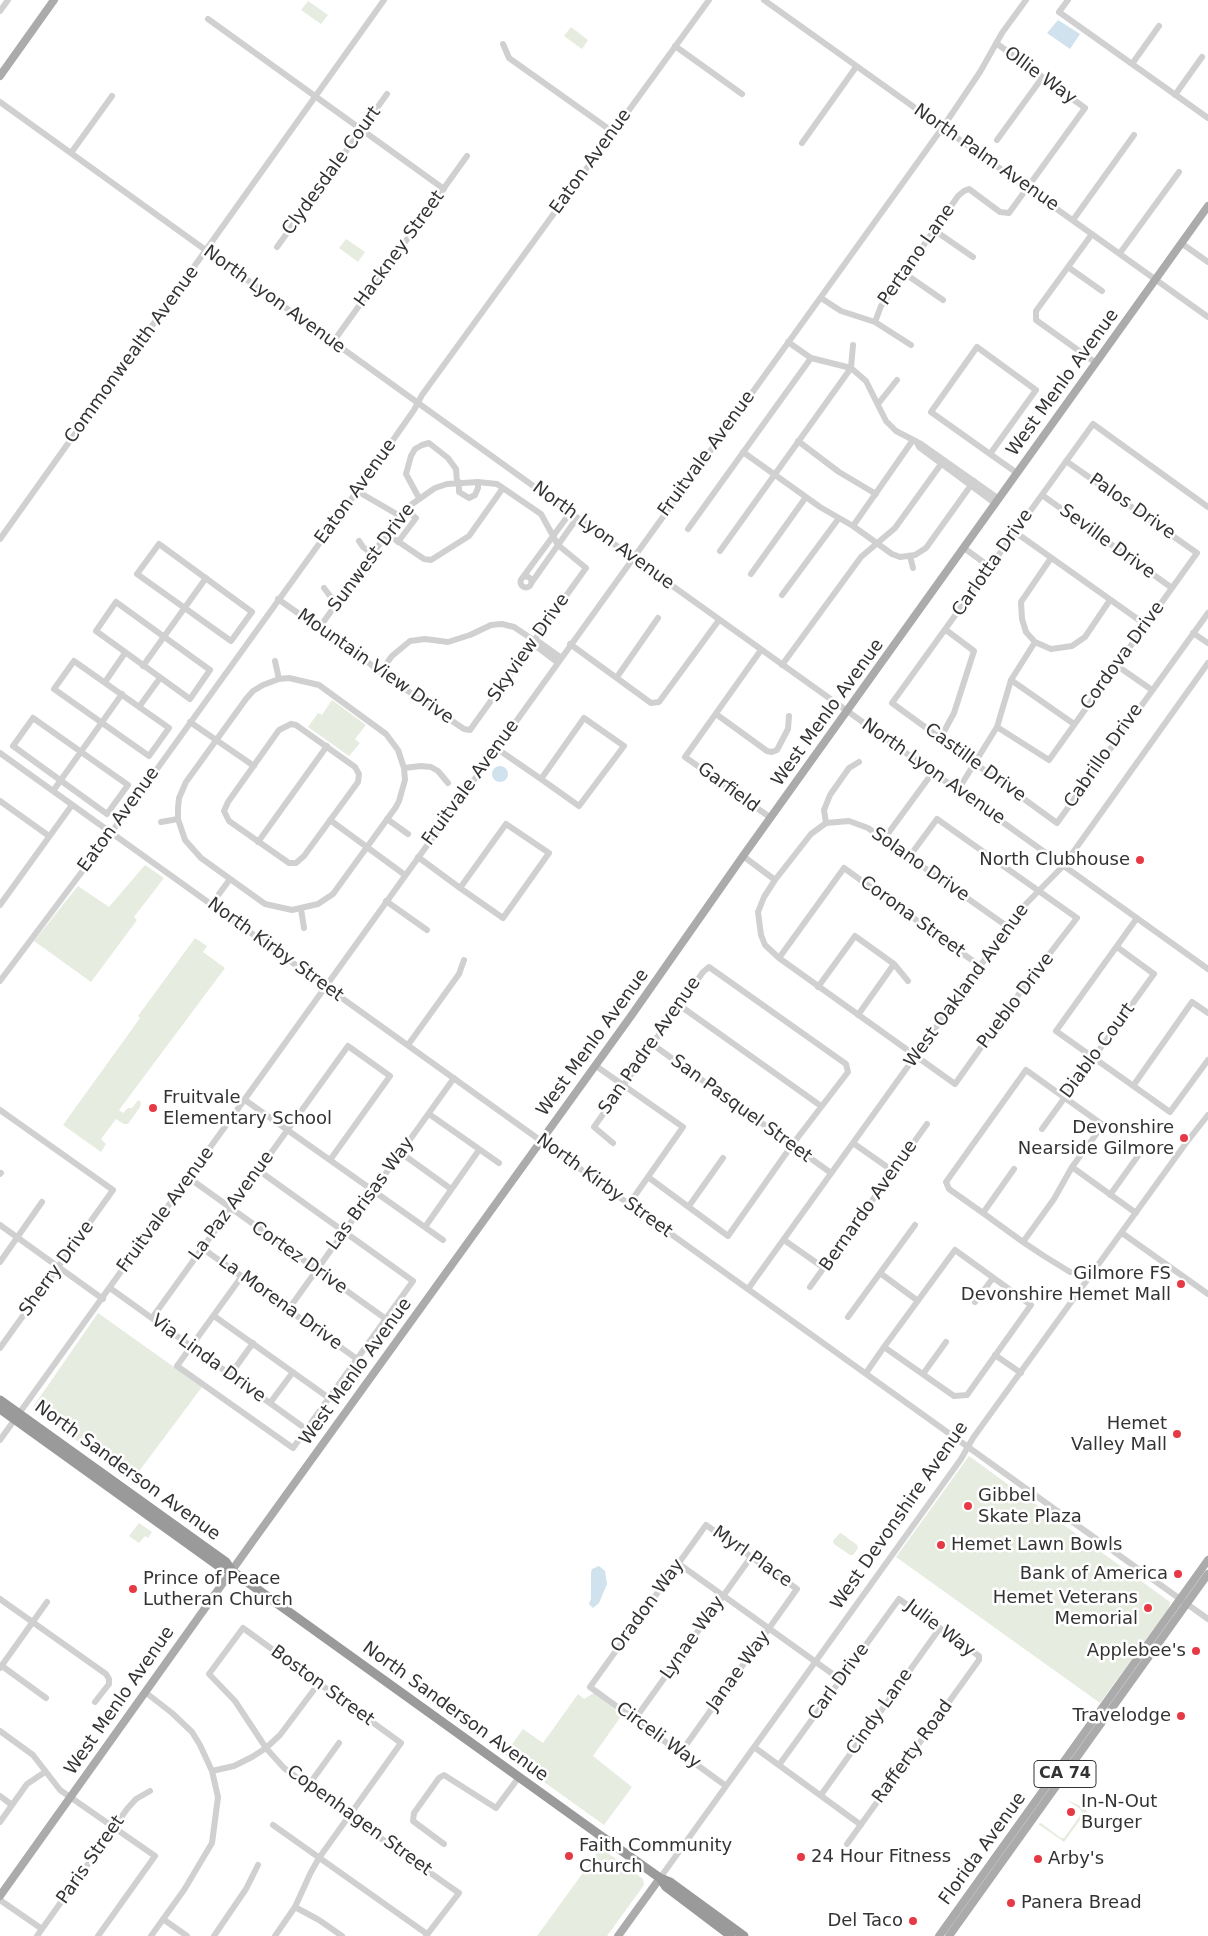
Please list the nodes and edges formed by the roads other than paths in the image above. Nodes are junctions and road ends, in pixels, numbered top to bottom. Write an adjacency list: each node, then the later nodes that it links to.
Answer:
1 (8, 0): 8 (street)
2 (54, 0): 17 (main road)
3 (384, 0): 23 (street, Commonwealth Avenue)
4 (708, 0): 13 (street, Eaton Avenue)
5 (764, 0): 16 (street, North Palm Avenue)
6 (1026, 0): 11 (street, Fruitvale Avenue)
7 (1068, 0): 15 (street)
8 (0, 11)
9 (208, 19): 23 (street)
10 (1158, 26): 15 (street)
11 (996, 43): 18 (street, Ollie Way); 26 (street, Fruitvale Avenue)
12 (504, 44): 28 (street)
13 (675, 46): 20 (street); 28 (street, Eaton Avenue)
14 (1202, 57): 21 (street)
15 (1132, 64): 21 (street)
16 (856, 67): 26 (street, North Palm Avenue); 31 (street)
17 (0, 76)
18 (1042, 78): 30 (street); 35 (street, Ollie Way)
19 (387, 94): 27 (street, Clydesdale Court)
20 (742, 94)
21 (1175, 95): 25 (street)
22 (112, 96): 32 (street)
23 (316, 96): 27 (street); 43 (street, Commonwealth Avenue)
24 (0, 102): 32 (street, North Lyon Avenue)
25 (1208, 118)
26 (943, 127): 35 (street, North Palm Avenue); 51 (street, Fruitvale Avenue)
27 (362, 129): 36 (street); 42 (street, Clydesdale Court)
28 (613, 132): 63 (street, Eaton Avenue)
29 (1134, 135): 38 (street)
30 (997, 140)
31 (802, 143)
32 (70, 153): 43 (street, North Lyon Avenue)
33 (467, 156): 36 (street, Hackney Street)
34 (1179, 172): 44 (street)
35 (1028, 188): 38 (street, North Palm Avenue); 39 (street, Pertano Lane)
36 (444, 189): 55 (street, Hackney Street)
37 (1208, 206): 41 (main road, West Menlo Avenue)
38 (1073, 220): 40 (street, North Palm Avenue)
39 (934, 230): 45 (street); 48 (street, Pertano Lane)
40 (1092, 234): 44 (street, North Palm Avenue); 47 (street)
41 (1182, 243): 46 (street); 49 (main road, West Menlo Avenue)
42 (276, 247)
43 (206, 251): 55 (street, North Lyon Avenue); 96 (street, Commonwealth Avenue)
44 (1120, 253): 49 (street, North Palm Avenue)
45 (972, 257)
46 (1208, 262)
47 (1068, 266): 50 (street); 60 (street)
48 (904, 273): 52 (street); 54 (street, Pertano Lane)
49 (1156, 279): 53 (street, North Palm Avenue); 60 (main road, West Menlo Avenue)
50 (1102, 290)
51 (820, 298): 54 (street); 56 (street, Fruitvale Avenue)
52 (943, 300)
53 (1208, 317)
54 (874, 322): 58 (street)
55 (333, 342): 63 (street, North Lyon Avenue)
56 (788, 342): 59 (street); 106 (street, Fruitvale Avenue)
57 (853, 345): 61 (street)
58 (910, 345)
59 (811, 358): 61 (street); 67 (street)
60 (1096, 363): 71 (main road, West Menlo Avenue)
61 (852, 368): 64 (street); 65 (street)
62 (897, 380): 64 (street)
63 (418, 404): 77 (street, Eaton Avenue); 85 (street, North Lyon Avenue)
64 (878, 404): 66 (street)
65 (798, 441): 72 (street); 78 (street)
66 (915, 441): 70 (street); 78 (street)
67 (743, 452): 72 (street); 91 (street)
68 (990, 454): 68 (street); 71 (street)
69 (1066, 460): 79 (street, Carlotta Drive); 83 (street, Carlotta Drive); 103 (street, Palos Drive)
70 (943, 462): 75 (street); 99 (street)
71 (1017, 473): 82 (main road, West Menlo Avenue)
72 (775, 475): 80 (street); 102 (street)
73 (458, 482): 74 (street, Sunwest Drive); 74 (street); 81 (street, Sunwest Drive); 81 (street)
74 (478, 482): 76 (street, Sunwest Drive)
75 (973, 484): 82 (street); 105 (street)
76 (503, 488): 95 (street, Sunwest Drive); 98 (street)
77 (358, 489): 86 (street); 116 (street, Eaton Avenue)
78 (876, 494): 89 (street)
79 (1042, 495): 92 (street, Carlotta Drive); 114 (street, Seville Drive)
80 (806, 497): 88 (street); 111 (street)
81 (419, 498): 84 (street, Sunwest Drive)
82 (997, 501): 101 (main road, West Menlo Avenue)
83 (1208, 507)
84 (405, 509): 86 (street, Sunwest Drive); 98 (street)
85 (570, 513): 87 (street, North Lyon Avenue); 90 (street)
86 (400, 516): 94 (street, Sunwest Drive)
87 (577, 518): 93 (street); 106 (street, North Lyon Avenue)
88 (839, 518): 89 (street); 115 (street)
89 (853, 526): 99 (street)
90 (559, 528): 93 (street); 95 (street)
91 (688, 528)
92 (1015, 532): 107 (street); 110 (street, Carlotta Drive)
93 (567, 533): 100 (street)
94 (387, 534): 98 (street); 104 (street, Sunwest Drive)
95 (552, 537): 100 (street, Sunwest Drive); 100 (street)
96 (0, 539)
97 (359, 542): 104 (street)
98 (398, 542)
99 (876, 543): 105 (street); 137 (street)
100 (558, 545): 108 (street, Sunwest Drive)
101 (964, 548): 110 (street); 150 (main road, West Menlo Avenue)
102 (720, 551)
103 (1197, 553): 114 (street, Cordova Drive)
104 (372, 554): 118 (street, Sunwest Drive)
105 (910, 556): 109 (street)
106 (632, 557): 122 (street, North Lyon Avenue); 131 (street, Fruitvale Avenue)
107 (1051, 558): 117 (street); 129 (street)
108 (586, 568): 128 (street, Skyview Drive)
109 (913, 568)
110 (990, 568): 125 (street, Carlotta Drive)
111 (751, 574)
112 (206, 578): 119 (street); 119 (street); 119 (street)
113 (324, 588): 118 (street)
114 (1172, 588): 123 (street, Cordova Drive)
115 (782, 596)
116 (278, 599): 124 (street, Mountain View Drive); 153 (street, Eaton Avenue)
117 (1110, 600): 123 (street); 129 (street)
118 (338, 602): 124 (street, Sunwest Drive)
119 (184, 608): 127 (street)
120 (1208, 612): 126 (street, Cabrillo Drive)
121 (658, 618): 142 (street)
122 (719, 620): 132 (street, North Lyon Avenue); 142 (street)
123 (1146, 625): 138 (street, Cordova Drive)
124 (319, 628): 140 (street, Mountain View Drive)
125 (946, 630): 148 (street, Carlotta Drive); 158 (street)
126 (1193, 633): 130 (street); 146 (street, Cabrillo Drive)
127 (164, 637): 133 (street); 139 (street); 141 (street)
128 (535, 641): 134 (street); 140 (street); 157 (street, Skyview Drive)
129 (1035, 642): 144 (street)
130 (1208, 643)
131 (570, 644): 134 (street, Fruitvale Avenue); 142 (street)
132 (761, 650): 137 (street, North Lyon Avenue); 151 (street)
133 (126, 653): 139 (street); 145 (street)
134 (559, 660): 161 (street, Fruitvale Avenue)
135 (275, 661): 143 (street)
136 (1208, 663): 192 (street, West Oakland Avenue)
137 (782, 665): 150 (street, North Lyon Avenue)
138 (1116, 665): 146 (street, Cabrillo Drive); 155 (street, Cordova Drive)
139 (143, 666): 141 (street)
140 (380, 672): 157 (street, Mountain View Drive)
141 (160, 678): 149 (street)
142 (616, 678)
143 (279, 679): 159 (street); 167 (street)
144 (1010, 680): 155 (street); 156 (street)
145 (105, 682): 147 (street); 154 (street)
146 (1152, 690): 181 (street, Cabrillo Drive)
147 (122, 694): 149 (street); 154 (street)
148 (892, 703): 158 (street, Castille Drive)
149 (139, 707): 154 (street)
150 (847, 712): 168 (street, North Lyon Avenue); 177 (main road, West Menlo Avenue)
151 (716, 714): 152 (street); 177 (street, Garfield)
152 (789, 716)
153 (190, 722): 159 (street); 183 (street, Eaton Avenue)
154 (102, 723): 162 (street)
155 (1074, 724): 156 (street, Cordova Drive)
156 (997, 727): 165 (street)
157 (472, 729)
158 (941, 738): 165 (street, Castille Drive)
159 (216, 740): 166 (street); 178 (street)
160 (327, 746): 166 (street); 179 (street); 187 (street)
161 (496, 748): 169 (street); 190 (street, Fruitvale Avenue)
162 (81, 752): 170 (street); 170 (street); 170 (street)
163 (0, 753): 173 (street, North Kirby Street)
164 (859, 762): 182 (street)
165 (976, 764): 172 (street); 181 (street, Castille Drive)
166 (254, 766): 187 (street)
167 (404, 768): 171 (street); 176 (street)
168 (933, 772): 172 (street, North Lyon Avenue); 186 (street)
169 (541, 779): 169 (street)
170 (60, 781): 173 (street)
171 (448, 783)
172 (958, 790): 192 (street, North Lyon Avenue)
173 (53, 791): 175 (street, North Kirby Street)
174 (1, 803): 185 (street)
175 (72, 805): 183 (street, North Kirby Street); 185 (street)
176 (388, 818): 184 (street); 188 (street)
177 (771, 818): 189 (main road, West Menlo Avenue)
178 (178, 819): 180 (street); 194 (street)
179 (330, 820): 187 (street); 188 (street)
180 (161, 822)
181 (1057, 822)
182 (826, 823): 186 (street, Solano Drive); 195 (street)
183 (111, 833): 200 (street, North Kirby Street); 212 (street, Eaton Avenue)
184 (408, 834)
185 (49, 836): 199 (street)
186 (884, 839): 191 (street, Solano Drive)
187 (258, 842)
188 (367, 847): 193 (street); 201 (street)
189 (743, 856): 195 (street); 224 (main road, West Menlo Avenue)
190 (418, 857): 193 (street, Fruitvale Avenue); 196 (street)
191 (909, 857): 197 (street); 203 (street, Solano Drive)
192 (1064, 865): 197 (street, West Oakland Avenue); 202 (street, North Lyon Avenue)
193 (405, 875): 198 (street, Fruitvale Avenue)
194 (230, 879): 200 (street); 201 (street)
195 (775, 880): 207 (street)
196 (460, 888): 196 (street)
197 (1040, 891): 203 (street, West Oakland Avenue); 221 (street, Pueblo Drive)
198 (386, 901): 205 (street); 214 (street, Fruitvale Avenue)
199 (0, 905)
200 (211, 905): 214 (street, North Kirby Street)
201 (301, 908): 204 (street)
202 (1137, 918): 206 (street); 211 (street, North Lyon Avenue)
203 (1008, 927): 210 (street, West Oakland Avenue)
204 (304, 928)
205 (427, 930)
206 (1117, 947): 222 (street, Diablo Court); 222 (street)
207 (779, 958): 210 (street, Corona Street); 215 (street)
208 (464, 960): 220 (street)
209 (894, 964): 213 (street); 215 (street); 218 (street)
210 (980, 966): 221 (street, West Oakland Avenue)
211 (1208, 969)
212 (0, 981)
213 (908, 981)
214 (325, 986): 220 (street, North Kirby Street); 230 (street, Fruitvale Avenue)
215 (818, 986): 218 (street)
216 (679, 1005): 219 (street, San Padre Avenue); 231 (street); 231 (street, San Padre Avenue)
217 (1208, 1013): 228 (street)
218 (858, 1015): 221 (street)
219 (652, 1044): 227 (street, San Padre Avenue); 241 (street, San Pasquel Street)
220 (408, 1045): 226 (street, North Kirby Street)
221 (915, 1056): 240 (street, West Oakland Avenue)
222 (1094, 1058): 228 (street); 229 (street, Diablo Court)
223 (1208, 1060): 225 (street)
224 (596, 1066): 227 (street); 238 (main road, West Menlo Avenue)
225 (1205, 1070): 228 (street)
226 (454, 1078): 233 (street, Las Brisas Way); 238 (street, North Kirby Street)
227 (623, 1084): 239 (street, San Padre Avenue); 253 (street)
228 (1133, 1086)
229 (1065, 1097): 236 (street, Diablo Court); 248 (street); 262 (street)
230 (245, 1100): 237 (street); 254 (street, Fruitvale Avenue)
231 (821, 1106): 241 (street)
232 (0, 1110): 275 (street, Sherry Drive)
233 (429, 1114): 242 (street); 243 (street, Las Brisas Way)
234 (1208, 1116): 263 (street, West Devonshire Avenue)
235 (927, 1124): 251 (street, Bernardo Avenue)
236 (1042, 1129)
237 (287, 1130): 246 (street); 246 (street, La Paz Avenue); 250 (street, La Paz Avenue)
238 (541, 1141): 259 (street, North Kirby Street); 320 (main road, West Menlo Avenue)
239 (613, 1143)
240 (853, 1143): 251 (street); 252 (street, West Oakland Avenue)
241 (792, 1145): 252 (street, San Pasquel Street); 260 (street)
242 (479, 1150): 247 (street); 255 (street)
243 (401, 1153): 255 (street); 256 (street, Las Brisas Way)
244 (1140, 1153): 257 (street)
245 (723, 1158): 260 (street)
246 (330, 1160): 256 (street)
247 (499, 1164)
248 (1072, 1167): 257 (street); 272 (street)
249 (1014, 1169): 262 (street)
250 (258, 1170): 261 (street, La Paz Avenue); 267 (street)
251 (893, 1171): 276 (street, Bernardo Avenue)
252 (831, 1173): 271 (street, West Oakland Avenue)
253 (648, 1177): 259 (street); 260 (street)
254 (189, 1178): 261 (street, Cortez Drive); 283 (street, Fruitvale Avenue)
255 (451, 1189): 266 (street)
256 (374, 1191): 266 (street); 267 (street, Las Brisas Way)
257 (1110, 1195): 263 (street)
258 (42, 1202): 269 (street)
259 (629, 1204): 284 (street, North Kirby Street)
260 (689, 1206)
261 (230, 1208): 273 (street, La Paz Avenue); 277 (street, Cortez Drive)
262 (983, 1213): 272 (street)
263 (1136, 1213): 268 (street, West Devonshire Avenue)
264 (0, 1225): 269 (street)
265 (915, 1225): 279 (street)
266 (425, 1227): 270 (street)
267 (344, 1232): 277 (street, Las Brisas Way); 293 (street)
268 (1122, 1233): 285 (street); 303 (street, West Devonshire Avenue)
269 (18, 1237): 274 (street); 275 (street)
270 (444, 1240)
271 (784, 1240): 276 (street); 284 (street, West Oakland Avenue)
272 (1023, 1242): 278 (street)
273 (202, 1248): 280 (street, La Morena Drive); 292 (street, La Paz Avenue)
274 (0, 1262)
275 (59, 1266): 286 (street); 298 (street, Sherry Drive)
276 (824, 1268): 282 (street, Bernardo Avenue)
277 (317, 1270): 289 (street, Las Brisas Way); 293 (street, Cortez Drive)
278 (1070, 1272)
279 (880, 1273): 287 (street); 291 (street)
280 (242, 1276): 289 (street, La Morena Drive); 290 (street)
281 (993, 1278): 287 (street); 288 (street); 299 (street)
282 (810, 1287)
283 (110, 1288): 286 (street, Fruitvale Avenue); 292 (street, Via Linda Drive)
284 (748, 1289): 302 (street, North Kirby Street)
285 (1208, 1294)
286 (103, 1299): 310 (street, Fruitvale Avenue)
287 (918, 1301): 297 (street)
288 (975, 1302)
289 (288, 1310): 300 (street, La Morena Drive)
290 (214, 1316): 295 (street); 296 (street)
291 (848, 1317)
292 (152, 1318): 296 (street, Via Linda Drive)
293 (386, 1319): 300 (street)
294 (946, 1342): 304 (street)
295 (253, 1343): 301 (street); 305 (street)
296 (191, 1347): 305 (street, Via Linda Drive); 311 (street)
297 (884, 1347): 302 (street); 304 (street)
298 (0, 1348)
299 (995, 1355): 303 (street); 304 (street)
300 (358, 1359): 306 (street)
301 (293, 1372): 306 (street); 308 (street)
302 (866, 1373): 313 (street, North Kirby Street)
303 (1021, 1373): 313 (street, West Devonshire Avenue)
304 (923, 1374)
305 (230, 1375): 308 (street, Via Linda Drive)
306 (329, 1398): 311 (street)
307 (0, 1400): 310 (highway, North Sanderson Avenue)
308 (270, 1403): 311 (street, Via Linda Drive)
309 (0, 1409): 310 (highway, North Sanderson Avenue)
310 (17, 1417): 312 (street, Fruitvale Avenue); 314 (highway, North Sanderson Avenue); 315 (highway, North Sanderson Avenue)
311 (306, 1429)
312 (0, 1440)
313 (968, 1447): 326 (street, North Kirby Street); 334 (street, West Devonshire Avenue)
314 (100, 1481): 315 (highway); 320 (highway, North Sanderson Avenue)
315 (128, 1492): 320 (highway, North Sanderson Avenue)
316 (706, 1525): 317 (street, Myrl Place); 319 (street, Oradon Way)
317 (751, 1557): 322 (street, Myrl Place); 323 (street, Lynae Way)
318 (1208, 1560): 326 (main road, Florida Avenue)
319 (679, 1564): 323 (street); 338 (street, Oradon Way)
320 (232, 1571): 339 (main road, West Menlo Avenue); 354 (highway, North Sanderson Avenue)
321 (1208, 1574): 326 (main road, Florida Avenue / CA 74)
322 (797, 1589): 332 (street, Janae Way)
323 (723, 1596): 332 (street); 343 (street, Lynae Way)
324 (0, 1599): 329 (street)
325 (899, 1599): 331 (street, Julie Way); 336 (street, Carl Drive)
326 (1184, 1601): 328 (street, North Kirby Street); 342 (main road, Florida Avenue); 345 (main road, Florida Avenue / CA 74)
327 (47, 1602): 329 (street)
328 (1208, 1618)
329 (33, 1622): 335 (street); 341 (street)
330 (243, 1628): 337 (street, Boston Street); 349 (street, Copenhagen Street)
331 (940, 1628): 333 (street, Julie Way); 359 (street, Cindy Lane)
332 (769, 1630): 334 (street); 350 (street, Janae Way)
333 (979, 1660): 366 (street, Rafferty Road)
334 (815, 1662): 336 (street); 348 (street, West Devonshire Avenue)
335 (1, 1667): 340 (street)
336 (841, 1680): 351 (street, Carl Drive)
337 (319, 1683): 349 (street); 363 (street, Boston Street)
338 (590, 1687): 343 (street, Circeli Way)
339 (145, 1692): 352 (street); 361 (main road, West Menlo Avenue)
340 (46, 1698)
341 (95, 1702)
342 (1100, 1712): 345 (main road); 347 (main road, Florida Avenue)
343 (635, 1719): 350 (street, Circeli Way)
344 (0, 1731): 353 (street)
345 (1090, 1738): 355 (main road, Florida Avenue / CA 74)
346 (339, 1744): 356 (street)
347 (1075, 1746): 355 (main road); 388 (main road, Florida Avenue)
348 (754, 1747): 351 (street); 357 (street, West Devonshire Avenue)
349 (266, 1748): 352 (street); 356 (street, Copenhagen Street)
350 (681, 1752): 357 (street, Circeli Way)
351 (780, 1765): 359 (street)
352 (212, 1770): 375 (street)
353 (45, 1772): 361 (street); 362 (street)
354 (519, 1777): 368 (street); 372 (highway, North Sanderson Avenue)
355 (1061, 1779): 389 (main road, Florida Avenue / CA 74)
356 (308, 1786): 363 (street, Copenhagen Street)
357 (726, 1786): 372 (street, West Devonshire Avenue)
358 (150, 1791): 367 (street, Paris Street)
359 (821, 1795): 366 (street)
360 (0, 1796): 362 (street)
361 (70, 1798): 367 (street); 373 (main road, West Menlo Avenue)
362 (12, 1805): 364 (street)
363 (349, 1816): 370 (street); 377 (street, Copenhagen Street)
364 (0, 1822)
365 (273, 1825): 370 (street)
366 (861, 1825): 369 (street, Rafferty Road)
367 (113, 1828): 376 (street, Paris Street); 379 (street)
368 (444, 1844)
369 (847, 1844)
370 (319, 1858): 374 (street); 377 (street)
371 (258, 1865): 382 (street)
372 (660, 1878): 385 (main road, West Devonshire Avenue); 386 (highway, North Sanderson Avenue); 387 (highway, North Sanderson Avenue)
373 (0, 1898): 376 (street)
374 (295, 1907): 383 (street); 384 (street)
375 (163, 1919): 380 (street); 381 (street)
376 (42, 1929): 378 (street, Paris Street)
377 (426, 1935)
378 (37, 1936)
379 (98, 1936)
380 (151, 1936)
381 (187, 1936)
382 (214, 1936)
383 (275, 1936)
384 (342, 1936)
385 (618, 1936)
386 (731, 1936)
387 (744, 1936)
388 (939, 1936)
389 (949, 1936)

